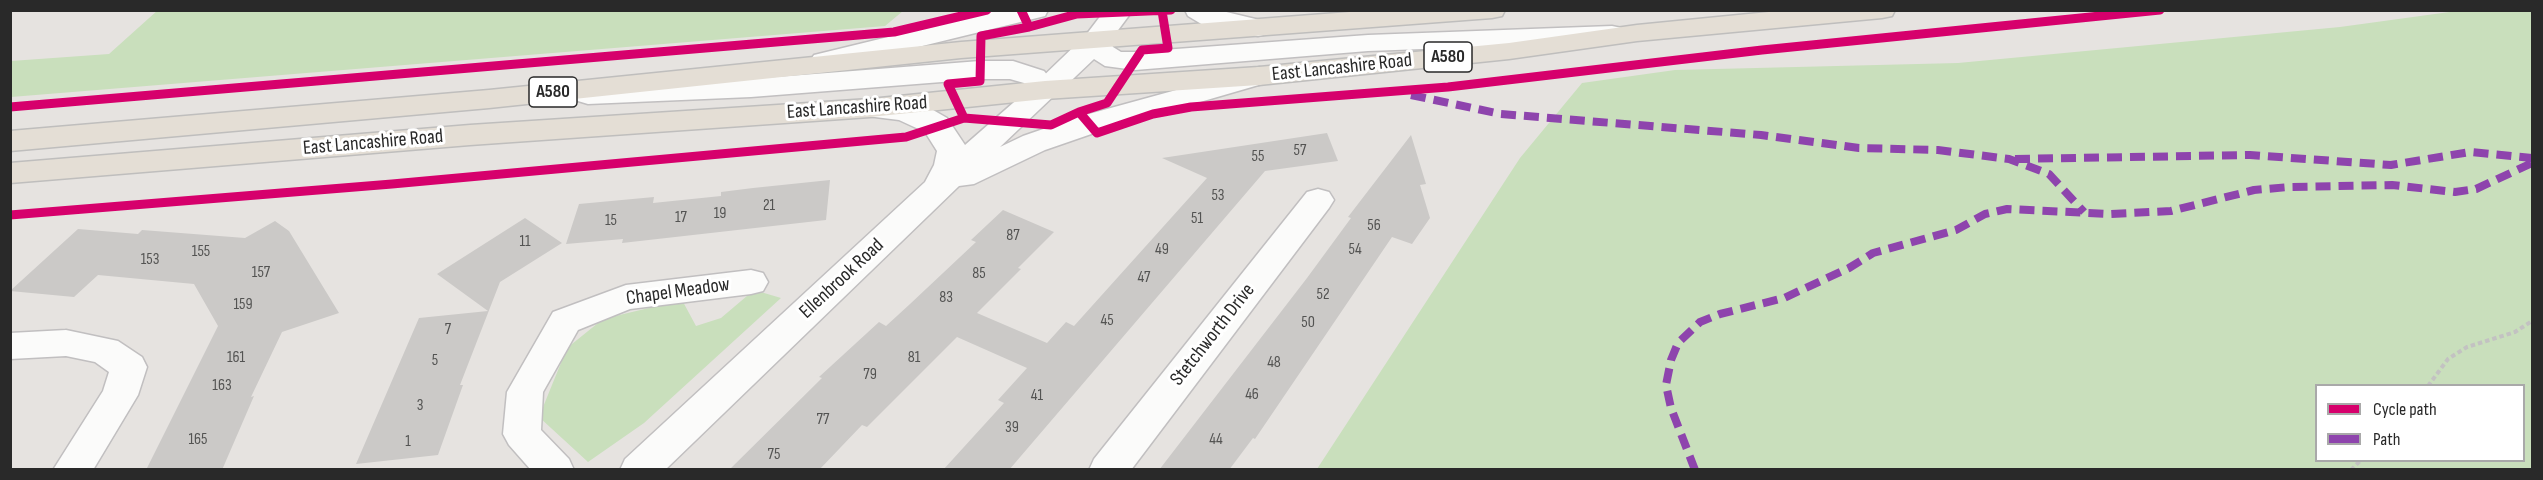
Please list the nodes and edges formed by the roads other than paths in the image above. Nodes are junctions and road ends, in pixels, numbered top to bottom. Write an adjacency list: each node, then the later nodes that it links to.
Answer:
1 (1035, 10): 9 (street)
2 (1120, 10): 8 (street, Ellenbrook Road)
3 (1198, 10): 6 (street)
4 (1492, 10): 6 (highway, East Lancashire Road / A580)
5 (1882, 10): 7 (highway, East Lancashire Road / A580)
6 (1258, 28): 8 (highway, East Lancashire Road / A580)
7 (1637, 33): 8 (street); 10 (highway, East Lancashire Road / A580)
8 (1096, 41): 9 (highway, East Lancashire Road / A580); 11 (street, Ellenbrook Road)
9 (811, 64): 12 (highway, East Lancashire Road / A580)
10 (1259, 76): 11 (highway, East Lancashire Road / A580); 16 (street)
11 (1045, 90): 12 (street); 13 (highway, East Lancashire Road / A580); 16 (street, Ellenbrook Road)
12 (489, 99): 14 (highway, East Lancashire Road / A580)
13 (870, 108): 15 (highway, East Lancashire Road / A580); 16 (street)
14 (10, 141)
15 (10, 173)
16 (937, 189): 22 (street, Ellenbrook Road)
17 (1318, 200): 23 (street, Stetchworth Drive)
18 (751, 282): 21 (street, Chapel Meadow)
19 (10, 346): 20 (street)
20 (72, 470)
21 (555, 470)
22 (639, 470)
23 (1108, 470)

